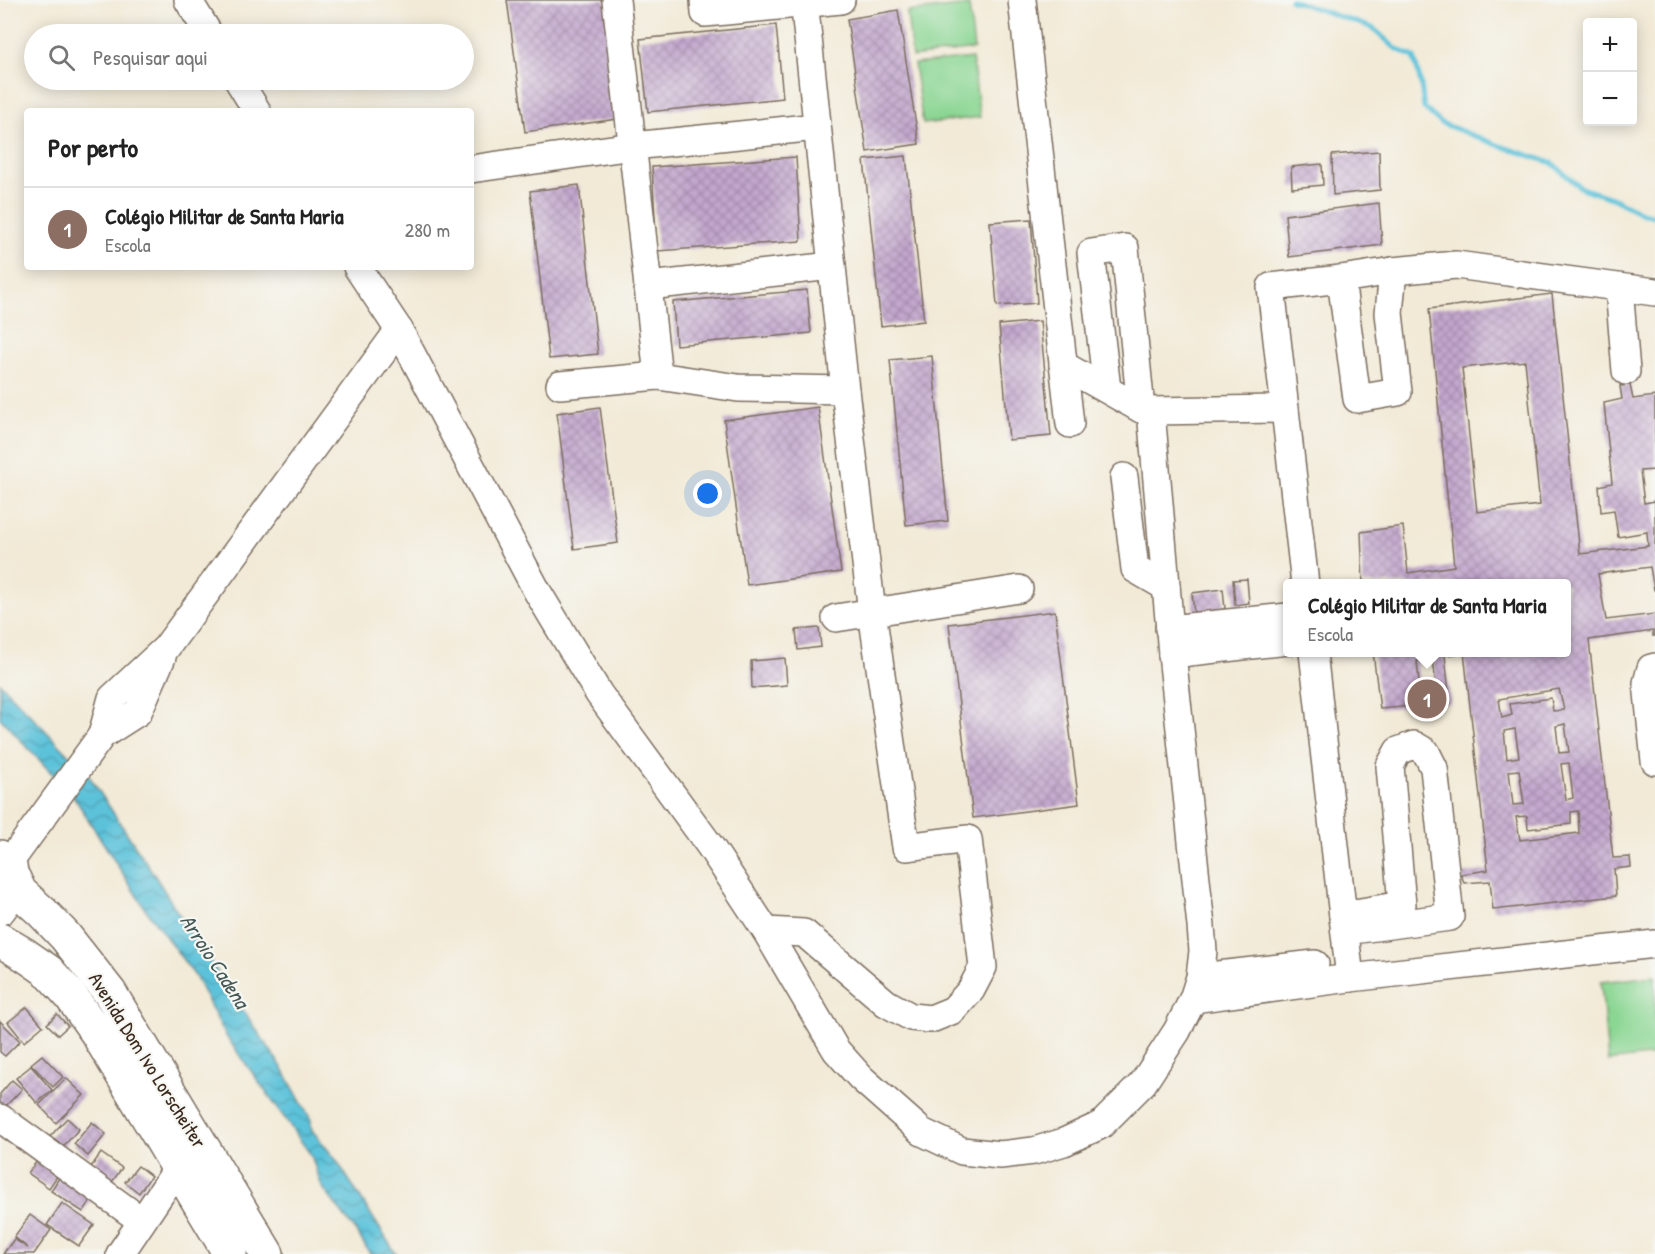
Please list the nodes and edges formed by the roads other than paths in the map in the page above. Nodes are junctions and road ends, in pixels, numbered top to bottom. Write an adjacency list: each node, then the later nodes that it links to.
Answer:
1 (188, 0): 7 (street)
2 (616, 0): 11 (street)
3 (704, 0): 6 (street)
4 (841, 0): 6 (street)
5 (1022, 0): 21 (street)
6 (804, 2): 10 (street)
7 (204, 24)
8 (244, 90): 9 (street)
9 (255, 108)
10 (817, 127): 11 (street); 13 (street)
11 (633, 146): 12 (street); 17 (street)
12 (474, 170)
13 (832, 266): 17 (street); 26 (street)
14 (359, 270): 20 (street)
15 (1394, 271): 16 (street); 16 (street); 18 (street)
16 (1341, 279): 28 (street)
17 (648, 286): 23 (street)
18 (1619, 288): 19 (street); 22 (street)
19 (1655, 292)
20 (399, 330): 42 (street); 45 (street)
21 (1064, 366): 25 (street); 29 (street)
22 (1626, 371)
23 (658, 376): 24 (street); 26 (street)
24 (560, 385)
25 (1107, 389): 27 (street); 27 (street)
26 (845, 390): 34 (street)
27 (1146, 410): 28 (street); 32 (street)
28 (1285, 410): 31 (street)
29 (1070, 424)
30 (1124, 477): 32 (street)
31 (1304, 579)
32 (1166, 587): 38 (street)
33 (1019, 589): 34 (street)
34 (872, 612): 35 (street); 45 (street)
35 (836, 618)
36 (1283, 618): 38 (street)
37 (1283, 641): 38 (street)
38 (1171, 642): 49 (street)
39 (1314, 657): 43 (street)
40 (1655, 667): 41 (street)
41 (1655, 760)
42 (6, 877): 55 (main road, Avenida Dom Ivo Lorscheiter)
43 (1344, 923): 43 (street); 48 (street)
44 (1655, 927): 48 (street)
45 (766, 931): 49 (street)
46 (0, 940): 51 (main road, Avenida Dom Ivo Lorscheiter)
47 (1655, 944): 48 (street)
48 (1350, 969): 49 (street)
49 (1197, 988)
50 (0, 1118): 52 (street)
51 (178, 1168): 52 (street); 54 (main road, Avenida Dom Ivo Lorscheiter)
52 (142, 1221): 53 (street)
53 (120, 1254)
54 (230, 1254)
55 (267, 1254)

